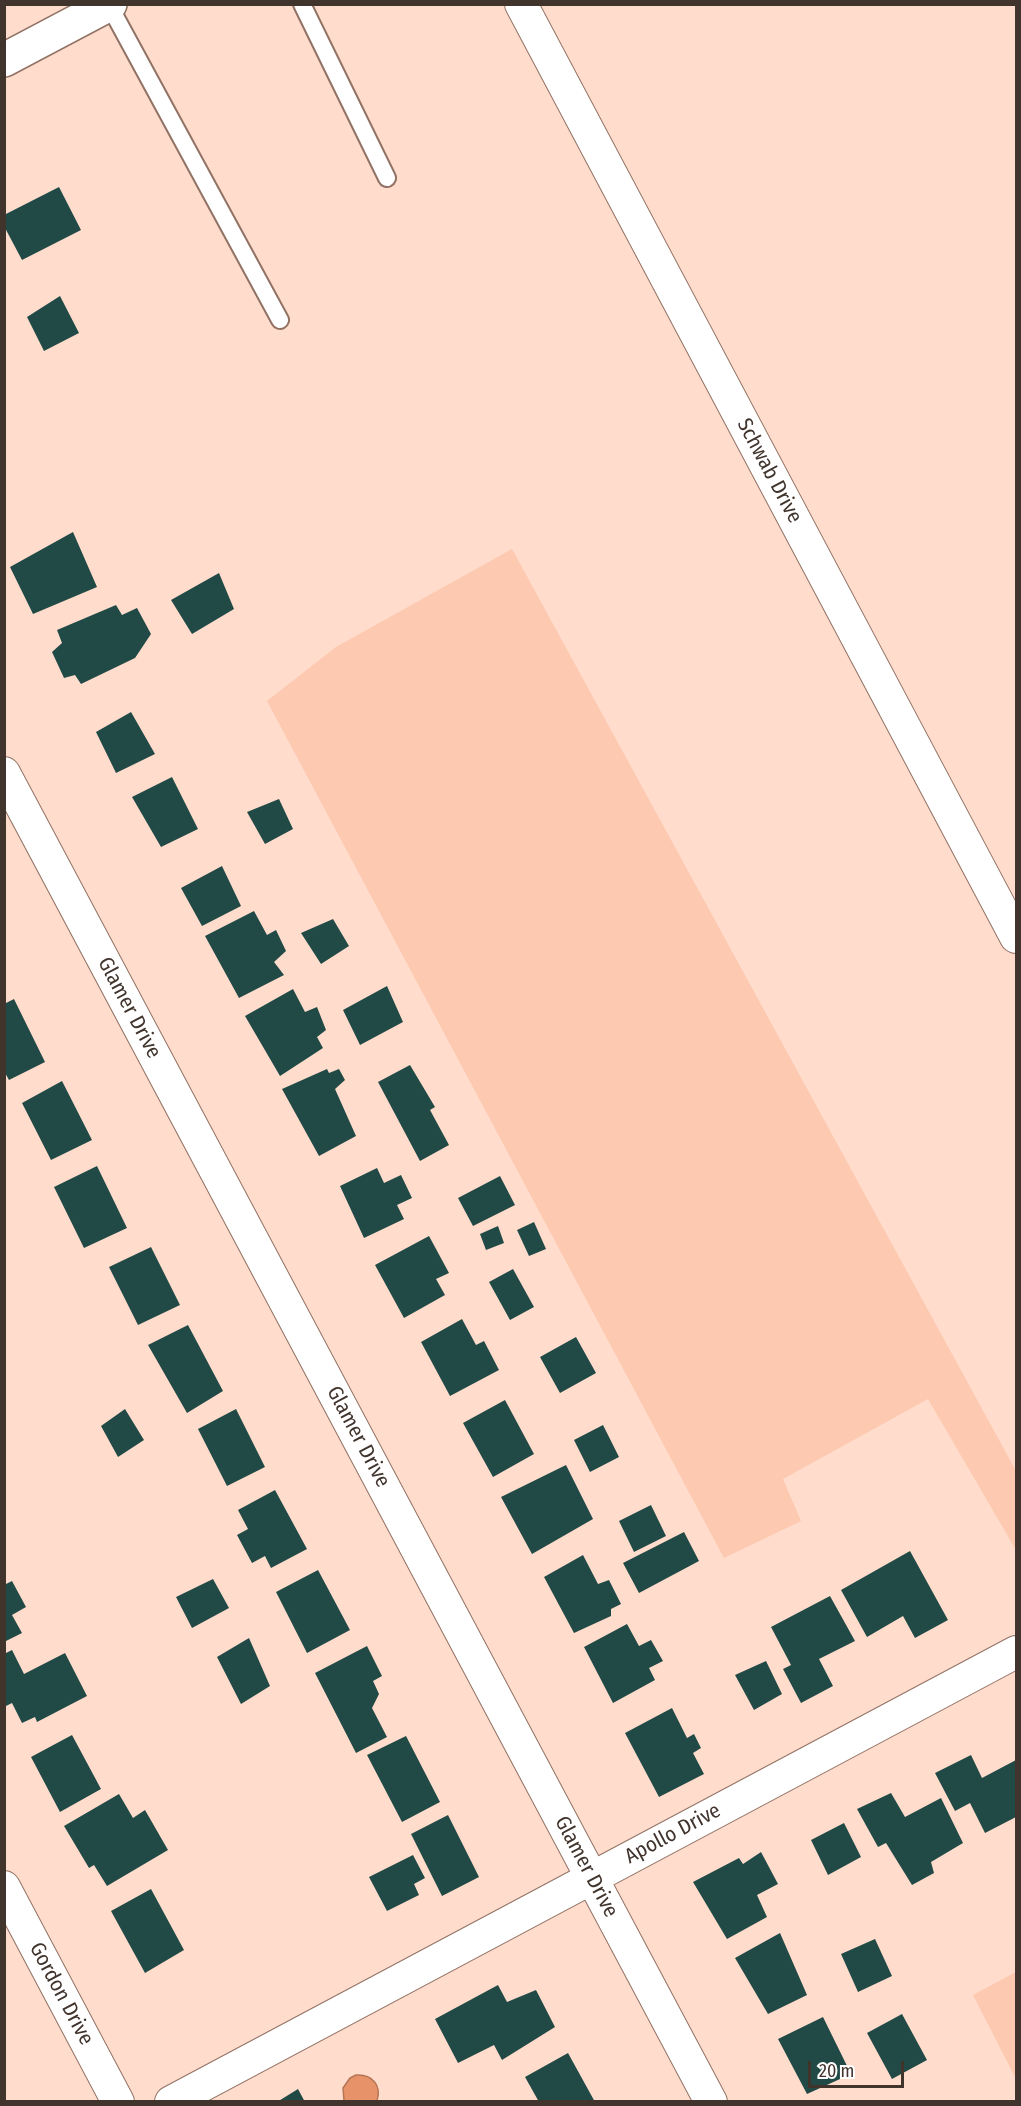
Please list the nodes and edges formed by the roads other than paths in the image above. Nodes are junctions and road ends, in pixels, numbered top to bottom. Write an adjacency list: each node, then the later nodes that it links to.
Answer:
1 (302, 4): 6 (lane)
2 (521, 4): 9 (street, Schwab Drive)
3 (110, 5): 4 (street); 7 (lane)
4 (72, 13): 5 (street)
5 (4, 60)
6 (387, 178)
7 (280, 320)
8 (4, 773): 11 (street, Glamer Drive)
9 (1017, 937)
10 (1017, 1652): 11 (street, Apollo Drive)
11 (592, 1878): 14 (street, Apollo Drive); 15 (street, Glamer Drive)
12 (4, 1887): 13 (street, Gordon Drive)
13 (118, 2102)
14 (171, 2102)
15 (711, 2102)

